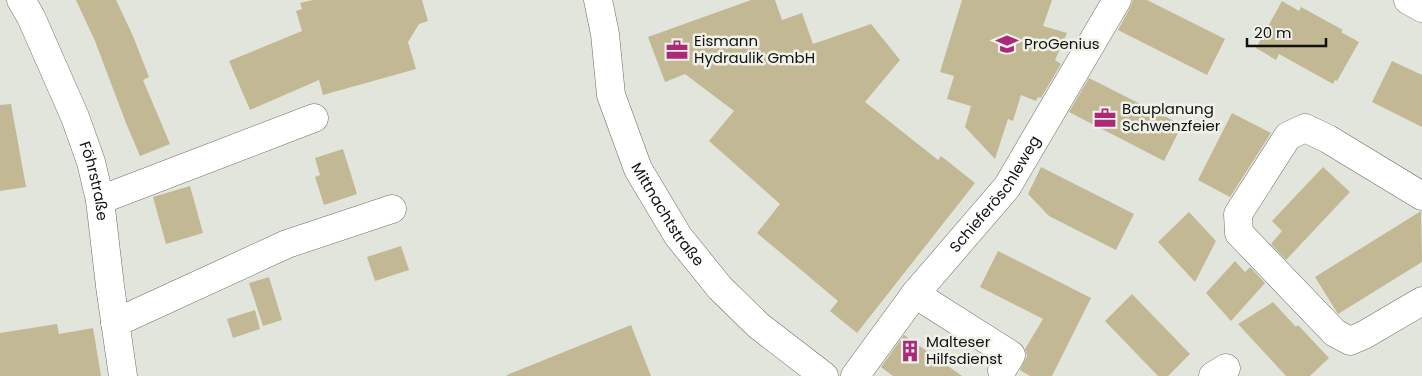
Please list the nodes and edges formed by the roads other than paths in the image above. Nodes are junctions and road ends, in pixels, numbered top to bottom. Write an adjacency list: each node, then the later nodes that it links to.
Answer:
1 (21, 0): 8 (street, Föhrstraße)
2 (598, 0): 15 (street, Mittnachtstraße)
3 (1117, 0): 10 (street, Schieferöschleweg)
4 (1408, 0): 5 (street)
5 (1422, 8)
6 (314, 118): 8 (street)
7 (1422, 196): 11 (street)
8 (100, 200): 12 (street, Föhrstraße)
9 (392, 209): 12 (street)
10 (916, 294): 13 (street); 16 (street, Schieferöschleweg)
11 (1422, 301)
12 (115, 323): 14 (street, Föhrstraße)
13 (1002, 370)
14 (124, 376)
15 (824, 376)
16 (855, 376)

